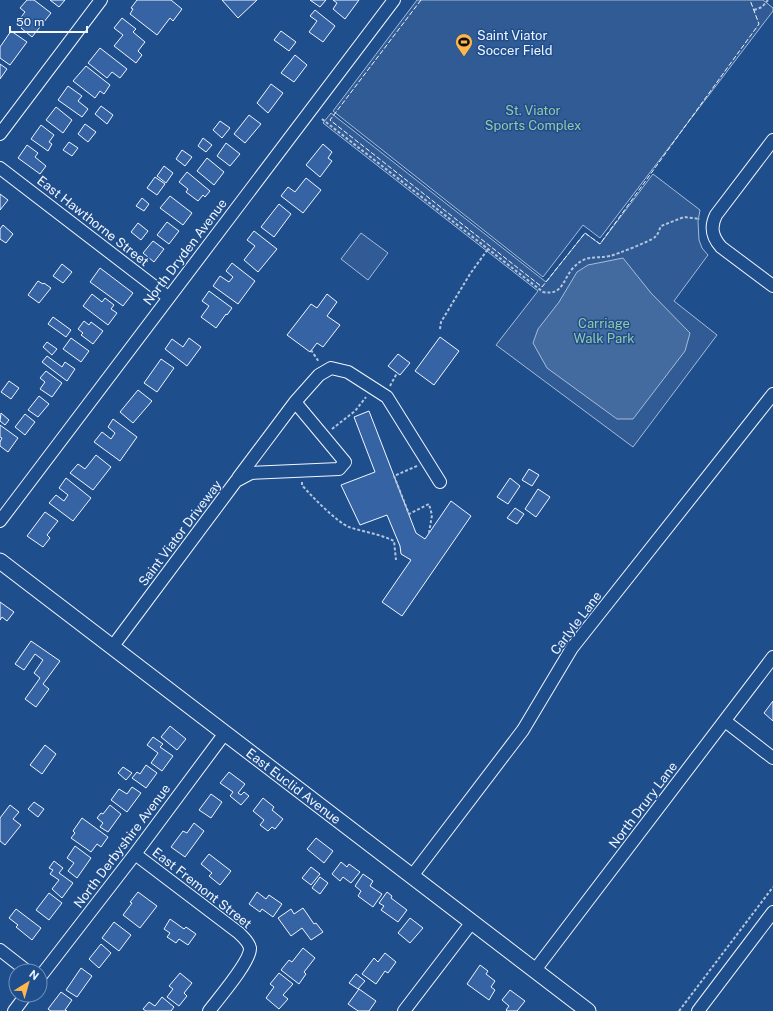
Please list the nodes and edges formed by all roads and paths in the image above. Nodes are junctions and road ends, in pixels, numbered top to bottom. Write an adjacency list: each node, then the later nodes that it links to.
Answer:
1 (101, 0): 6 (street)
2 (394, 0): 12 (street, North Dryden Avenue)
3 (768, 0): 4 (path)
4 (754, 10)
5 (322, 119): 10 (path)
6 (0, 134)
7 (773, 140): 11 (street)
8 (0, 168): 12 (street, East Hawthorne Street)
9 (700, 219): 10 (path)
10 (488, 249): 13 (path)
11 (773, 286)
12 (168, 297): 26 (street, North Dryden Avenue)
13 (440, 329)
14 (311, 350): 15 (path)
15 (325, 371): 18 (street); 20 (street)
16 (397, 373): 17 (path)
17 (390, 386)
18 (373, 388): 21 (path); 22 (street)
19 (773, 394): 36 (street, Carlyle Lane)
20 (295, 402): 21 (street); 24 (street)
21 (323, 436): 23 (street, Saint Viator Driveway)
22 (427, 462): 25 (street); 27 (path)
23 (304, 471): 24 (street, Saint Viator Driveway); 28 (path)
24 (236, 481): 30 (street, Saint Viator Driveway)
25 (440, 482)
26 (0, 521)
27 (429, 533)
28 (396, 560)
29 (0, 561): 30 (main road, East Euclid Avenue)
30 (113, 646): 33 (main road, East Euclid Avenue)
31 (773, 657): 32 (street, North Drury Lane)
32 (724, 721): 34 (street); 43 (street, North Drury Lane)
33 (225, 733): 35 (street, North Derbyshire Avenue); 36 (main road, East Euclid Avenue)
34 (773, 758)
35 (135, 854): 42 (street, North Derbyshire Avenue); 44 (street, East Fremont Street)
36 (412, 876): 39 (main road, East Euclid Avenue)
37 (773, 887): 47 (path)
38 (773, 912): 48 (street)
39 (472, 922): 43 (main road, East Euclid Avenue); 45 (street)
40 (0, 950): 41 (street)
41 (17, 963)
42 (48, 966)
43 (535, 970): 46 (main road, East Euclid Avenue)
44 (209, 1011)
45 (404, 1011)
46 (588, 1011)
47 (679, 1011)
48 (698, 1011)

